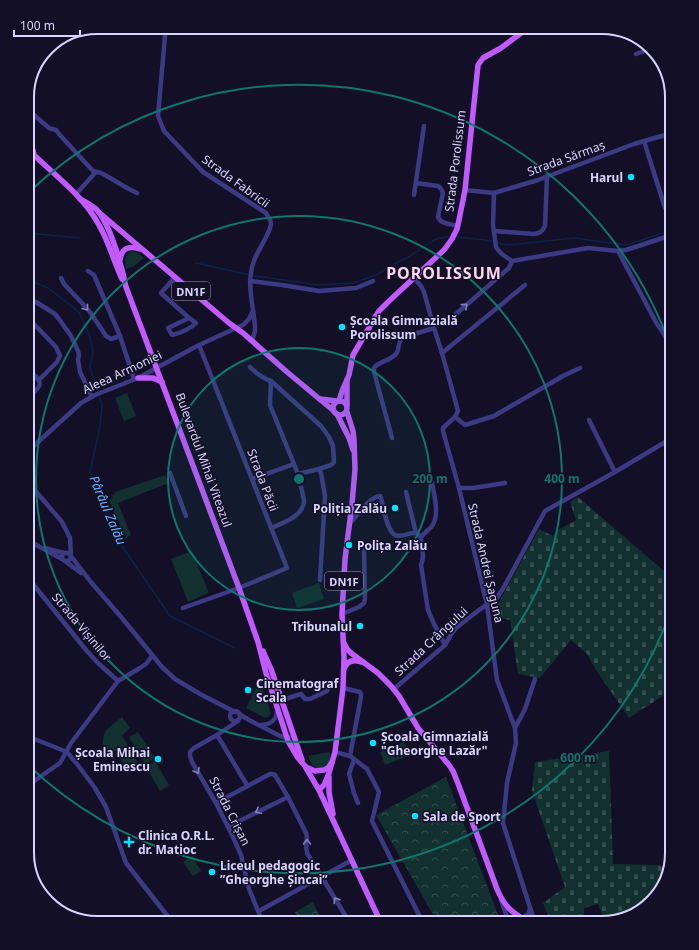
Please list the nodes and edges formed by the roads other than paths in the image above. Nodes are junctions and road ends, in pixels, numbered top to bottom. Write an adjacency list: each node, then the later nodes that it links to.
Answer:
1 (165, 34): 35 (street, Strada Fabricii)
2 (520, 34): 13 (main road, Strada Porolissum)
3 (645, 51): 4 (street)
4 (636, 54)
5 (34, 115): 10 (street)
6 (424, 126): 12 (street)
7 (665, 135): 8 (street, Strada Sărmaș)
8 (644, 141): 11 (street, Strada Sărmaș); 18 (street)
9 (34, 155): 17 (main road, Bulevardul Mihai Viteazul / DN1F)
10 (95, 172): 14 (street); 17 (street)
11 (547, 176): 15 (street, Strada Sărmaș); 23 (street)
12 (416, 183): 16 (street); 21 (street)
13 (465, 190): 15 (street, Strada Sărmaș); 21 (main road, Strada Porolissum)
14 (137, 193)
15 (494, 194): 23 (street)
16 (414, 195)
17 (78, 197): 19 (main road, Bulevardul Mihai Viteazul); 20 (main road, Bulevardul Mihai Viteazul / DN1F)
18 (665, 208)
19 (96, 210): 22 (main road, Bulevardul Mihai Viteazul); 24 (main road, DN1F)
20 (97, 221): 22 (main road, DN1F); 25 (main road, Bulevardul Mihai Viteazul / DN1F)
21 (458, 226): 34 (main road, Strada Porolissum)
22 (109, 230): 24 (main road, DN1F); 25 (main road); 30 (main road, Bulevardul Mihai Viteazul)
23 (494, 230): 29 (street)
24 (126, 236): 27 (main road, DN1F)
25 (105, 237): 38 (main road, Bulevardul Mihai Viteazul / DN1F)
26 (665, 237): 28 (street)
27 (143, 250): 30 (main road); 32 (main road, DN1F)
28 (618, 251): 29 (street); 47 (street)
29 (512, 261): 42 (street, one-way to 29)
30 (120, 264): 38 (main road, Bulevardul Mihai Viteazul)
31 (88, 270): 48 (street)
32 (175, 277): 41 (street); 44 (main road, DN1F)
33 (61, 278): 48 (street, one-way to 48)
34 (414, 278): 42 (street); 58 (main road, Strada Porolissum)
35 (250, 280): 36 (street); 40 (street, Strada Fabricii)
36 (373, 281)
37 (525, 285): 52 (street)
38 (126, 287): 53 (main road, Bulevardul Mihai Viteazul)
39 (34, 301): 63 (street)
40 (253, 310): 44 (street); 50 (street, Strada Fabricii)
41 (188, 317): 41 (street)
42 (432, 323): 45 (street)
43 (34, 324): 59 (street)
44 (236, 328): 50 (main road, DN1F); 51 (street, Aleea Armoniei)
45 (434, 328): 52 (street); 71 (street)
46 (665, 329): 47 (street)
47 (662, 331): 49 (street)
48 (120, 336): 57 (street)
49 (665, 336)
50 (252, 341): 64 (main road, DN1F)
51 (199, 345): 53 (street, Aleea Armoniei); 80 (street, Strada Păcii)
52 (442, 353): 69 (street)
53 (157, 367): 57 (street, Aleea Armoniei); 61 (main road, Bulevardul Mihai Viteazul)
54 (250, 368): 60 (street)
55 (580, 368): 69 (street)
56 (34, 375): 59 (street)
57 (136, 378): 61 (main road); 63 (street, Aleea Armoniei)
58 (347, 379): 65 (main road, Strada Porolissum); 66 (main road, Strada Porolissum)
59 (39, 380): 62 (street)
60 (271, 380): 75 (street); 76 (street)
61 (163, 383): 99 (main road, Bulevardul Mihai Viteazul)
62 (34, 393)
63 (93, 396): 73 (street, Aleea Armoniei)
64 (320, 399): 65 (main road); 68 (main road, DN1F)
65 (338, 401): 66 (main road); 68 (main road)
66 (347, 405): 67 (main road, DN1F)
67 (347, 412): 68 (main road); 74 (main road, DN1F)
68 (335, 413): 74 (main road, DN1F)
69 (455, 417): 83 (street, Strada Andrei Șaguna)
70 (589, 420): 77 (street)
71 (392, 438)
72 (665, 442): 77 (street, Strada Crângului)
73 (34, 446)
74 (355, 458): 87 (main road, DN1F)
75 (294, 464): 79 (street); 80 (street)
76 (319, 469): 79 (street); 97 (street)
77 (615, 472): 100 (street, Strada Crângului)
78 (170, 473): 86 (street)
79 (298, 474): 88 (street)
80 (252, 479): 88 (street, Strada Păcii)
81 (432, 482): 90 (street)
82 (505, 483): 83 (street)
83 (458, 488): 100 (street, Strada Andrei Șaguna)
84 (34, 489): 94 (street)
85 (406, 492): 89 (street)
86 (186, 516)
87 (349, 524): 89 (street); 102 (main road, DN1F)
88 (271, 528): 99 (street, Strada Păcii)
89 (416, 533): 90 (street)
90 (421, 537): 105 (street)
91 (34, 544): 92 (street)
92 (40, 547): 94 (street); 95 (street)
93 (364, 551): 102 (street)
94 (68, 554): 95 (street); 95 (street); 96 (street)
95 (64, 560): 96 (street)
96 (88, 579): 106 (street)
97 (320, 580)
98 (34, 585): 112 (street, Strada Vișinilor)
99 (239, 588): 101 (street, Strada Păcii); 104 (main road, Bulevardul Mihai Viteazul)
100 (487, 605): 105 (street, Strada Crângului); 123 (street, Strada Andrei Șaguna)
101 (183, 608)
102 (342, 614): 103 (main road, DN1F)
103 (343, 639): 107 (main road); 108 (main road)
104 (258, 642): 116 (main road, Bulevardul Mihai Viteazul); 117 (main road, Bulevardul Mihai Viteazul)
105 (445, 645): 115 (street, Strada Crângului)
106 (152, 656): 112 (street); 118 (street)
107 (356, 656): 108 (main road); 109 (main road)
108 (344, 658): 110 (main road)
109 (368, 665): 110 (main road); 115 (main road)
110 (344, 670): 113 (main road)
111 (535, 679): 123 (street)
112 (118, 681): 128 (street)
113 (343, 688): 129 (main road); 130 (street)
114 (328, 689): 116 (street)
115 (394, 689): 145 (main road)
116 (282, 700): 125 (main road, Bulevardul Mihai Viteazul)
117 (276, 706): 121 (street); 126 (main road, Bulevardul Mihai Viteazul)
118 (234, 714): 119 (street); 119 (street); 120 (street); 122 (street)
119 (238, 720): 120 (street); 122 (street, Strada Crișan)
120 (249, 720): 121 (street)
121 (256, 724): 126 (street)
122 (228, 727): 124 (street, Strada Crișan)
123 (515, 728): 146 (street, Strada Andrei Șaguna)
124 (217, 735): 136 (street); 139 (street, Strada Crișan, one-way to 139)
125 (294, 735): 126 (street); 133 (main road, Bulevardul Mihai Viteazul)
126 (287, 737): 133 (main road, Bulevardul Mihai Viteazul)
127 (34, 739): 128 (street)
128 (67, 752): 135 (street); 148 (street)
129 (334, 752): 130 (street); 132 (main road)
130 (350, 756): 131 (street)
131 (354, 760): 140 (street); 152 (street)
132 (332, 762): 133 (main road); 134 (main road)
133 (306, 767): 137 (main road, Bulevardul Mihai Viteazul)
134 (329, 773): 137 (main road); 142 (main road)
135 (34, 781)
136 (247, 785): 138 (street); 139 (street)
137 (319, 790): 142 (main road, Bulevardul Mihai Viteazul)
138 (288, 797): 141 (street, one-way to 141); 144 (street, one-way to 138)
139 (216, 803): 141 (street, Strada Crișan)
140 (358, 803)
141 (229, 826): 147 (street, Strada Crișan)
142 (336, 826): 143 (main road, Bulevardul Mihai Viteazul)
143 (352, 860): 144 (street); 151 (main road, Bulevardul Mihai Viteazul)
144 (322, 877): 147 (street); 150 (street, one-way to 144)
145 (500, 897): 153 (street); 154 (main road)
146 (530, 908): 155 (street); 156 (street, Strada Andrei Șaguna)
147 (259, 911): 149 (street, Strada Crișan)
148 (168, 916)
149 (261, 916)
150 (347, 916)
151 (378, 916)
152 (420, 916)
153 (507, 916)
154 (518, 916)
155 (526, 916)
156 (533, 916)

